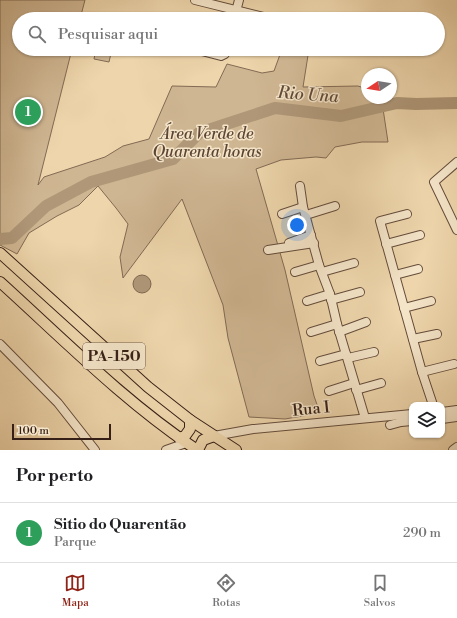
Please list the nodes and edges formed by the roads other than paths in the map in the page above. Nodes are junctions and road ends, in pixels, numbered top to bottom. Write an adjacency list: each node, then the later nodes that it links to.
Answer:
1 (195, 0): 3 (street)
2 (239, 0): 3 (street)
3 (236, 10): 4 (street)
4 (244, 12)
5 (457, 162): 11 (street)
6 (300, 186): 8 (street)
7 (335, 206): 8 (street)
8 (305, 211): 9 (street); 14 (street)
9 (282, 214)
10 (407, 214): 16 (street)
11 (454, 217): 12 (street)
12 (457, 230)
13 (420, 235): 16 (street)
14 (312, 239): 15 (street); 17 (street); 20 (street)
15 (287, 244)
16 (386, 244): 23 (street)
17 (268, 250)
18 (0, 253): 51 (main road, PA-150)
19 (354, 263): 20 (street)
20 (321, 269): 22 (street); 26 (street)
21 (418, 269): 23 (street)
22 (295, 272)
23 (395, 275): 29 (street)
24 (0, 282): 55 (main road, PA-150)
25 (360, 292): 26 (street)
26 (330, 297): 27 (street); 31 (street)
27 (307, 301)
28 (431, 301): 29 (street)
29 (404, 308): 34 (street)
30 (366, 322): 31 (street)
31 (338, 328): 32 (street); 37 (street)
32 (312, 332)
33 (437, 334): 34 (street)
34 (413, 340): 40 (street)
35 (0, 344): 57 (street)
36 (374, 352): 37 (street)
37 (347, 356): 38 (street); 42 (street)
38 (320, 361)
39 (454, 364): 40 (street)
40 (422, 372): 44 (street)
41 (381, 383): 42 (street)
42 (355, 386): 43 (street); 48 (street)
43 (329, 391)
44 (432, 402)
45 (457, 410): 46 (street)
46 (445, 412)
47 (409, 414): 48 (street, Rua I)
48 (365, 418): 54 (street, Rua I)
49 (457, 418): 50 (street)
50 (445, 419)
51 (190, 420): 54 (main road, PA-150); 55 (main road)
52 (409, 421): 53 (street)
53 (390, 425)
54 (214, 436): 59 (main road); 60 (main road, PA-150)
55 (182, 440): 58 (street); 59 (main road, PA-150)
56 (457, 447): 61 (street)
57 (95, 450)
58 (166, 450)
59 (197, 450)
60 (236, 450)
61 (453, 450)

